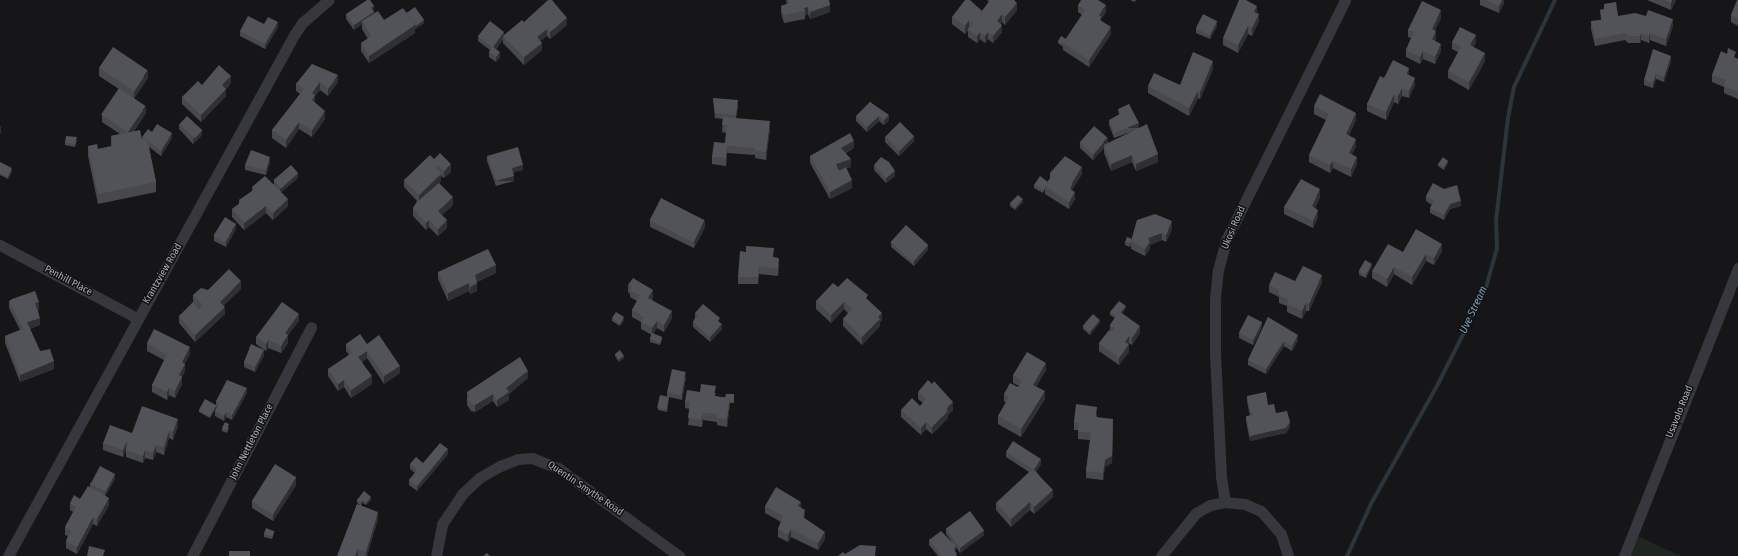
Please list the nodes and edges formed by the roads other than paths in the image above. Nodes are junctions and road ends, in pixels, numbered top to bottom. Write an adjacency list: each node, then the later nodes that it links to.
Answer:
1 (328, 0): 5 (street, Krantzview Road)
2 (1345, 0): 7 (street, Ukosi Road)
3 (0, 245): 5 (street, Penhill Place)
4 (1738, 268): 14 (street, Usavolo Road)
5 (137, 318): 8 (street, Krantzview Road)
6 (311, 327): 9 (street, John Nettleton Place)
7 (1225, 502): 12 (street); 13 (street)
8 (8, 556)
9 (192, 556)
10 (436, 556): 11 (street, Quentin Smythe Road)
11 (679, 556)
12 (1161, 556)
13 (1288, 556)
14 (1624, 556)

